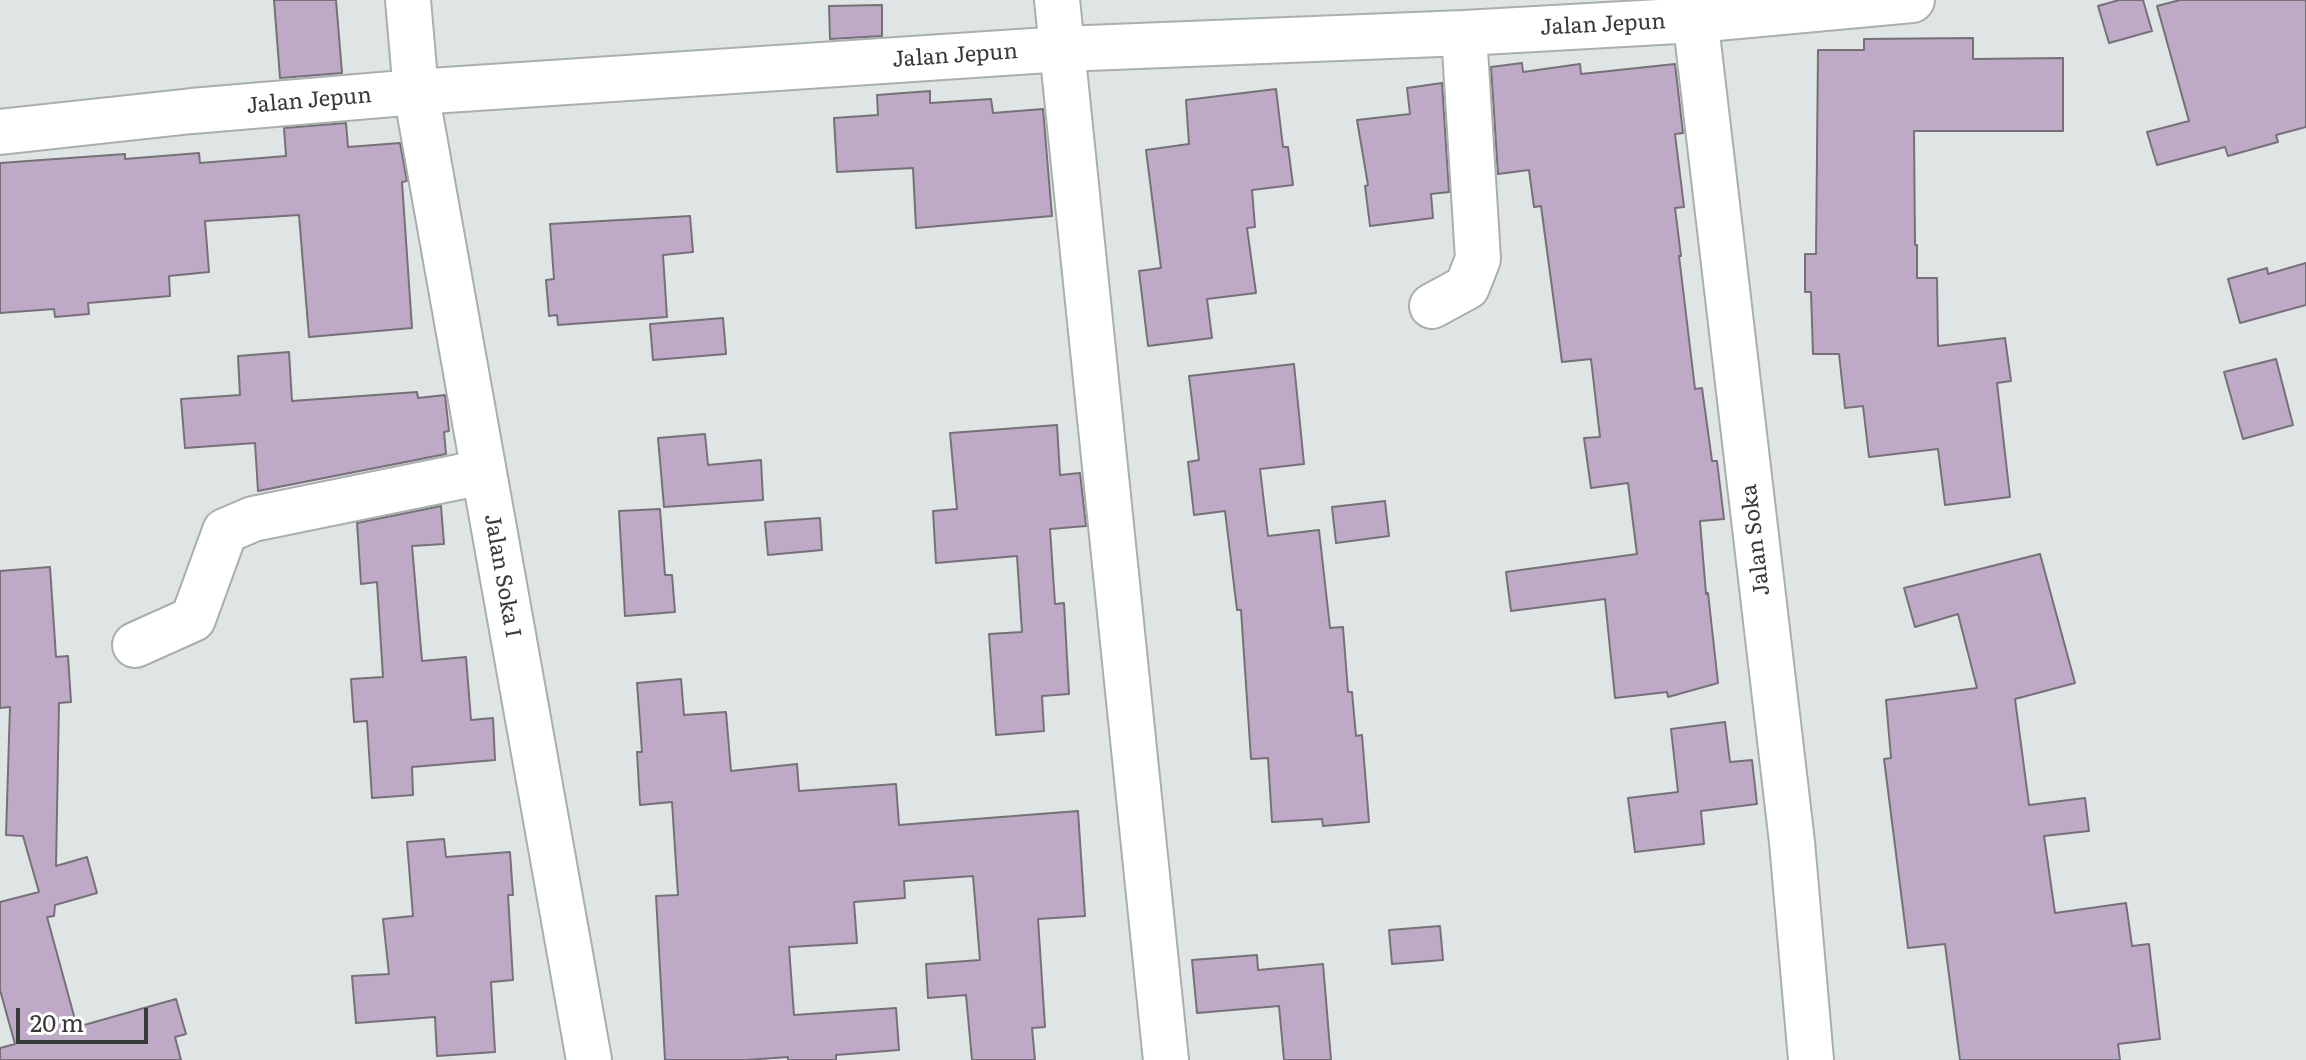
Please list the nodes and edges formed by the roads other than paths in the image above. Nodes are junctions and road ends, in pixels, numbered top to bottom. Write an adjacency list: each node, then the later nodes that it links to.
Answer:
1 (408, 0): 7 (street, Jalan Soka I)
2 (1057, 0): 6 (street)
3 (1912, 0): 4 (street, Jalan Jepun)
4 (1694, 10): 5 (street, Jalan Jepun); 14 (street, Jalan Soka)
5 (1464, 33): 6 (street, Jalan Jepun); 9 (street)
6 (1063, 49): 7 (street, Jalan Jepun); 13 (street)
7 (416, 92): 8 (street, Jalan Jepun); 10 (street, Jalan Soka I)
8 (0, 132)
9 (1432, 306)
10 (483, 472): 11 (street); 12 (street, Jalan Soka I)
11 (135, 645)
12 (589, 1060)
13 (1166, 1060)
14 (1811, 1060)

